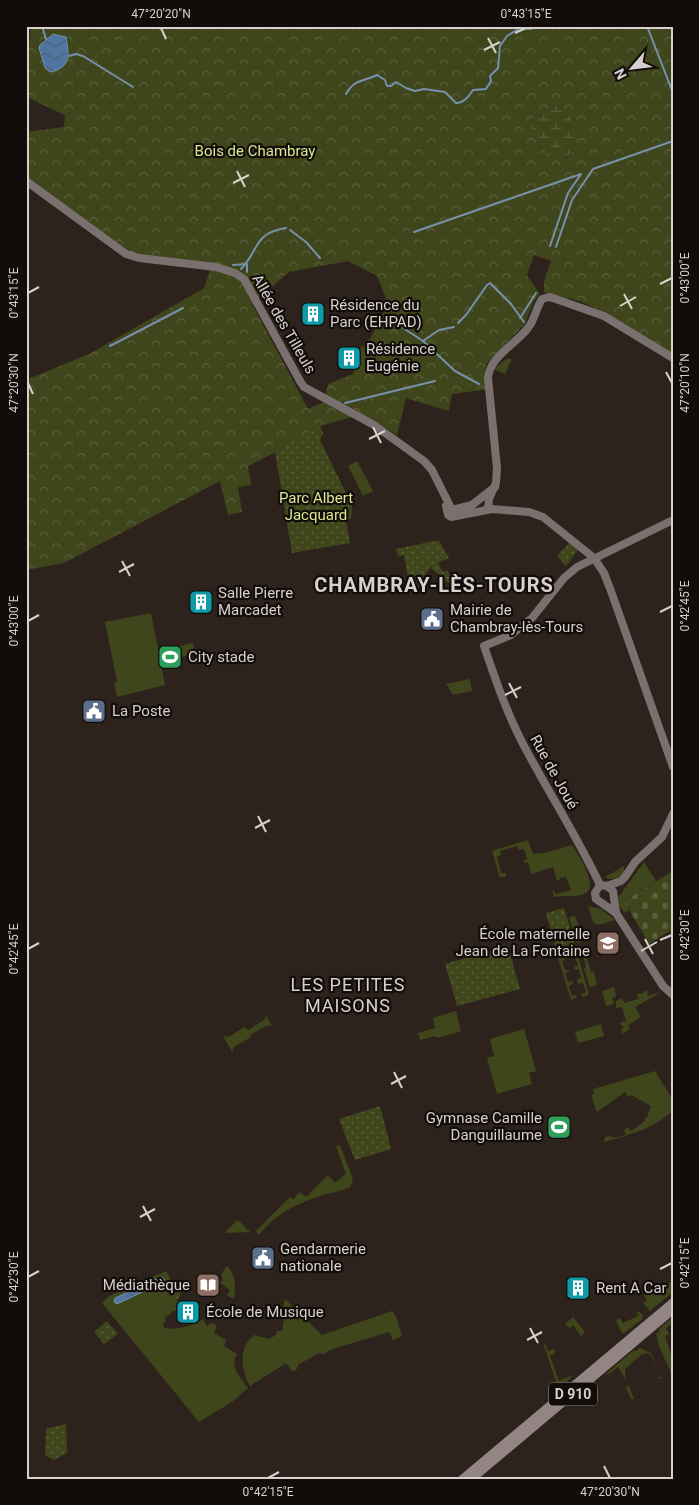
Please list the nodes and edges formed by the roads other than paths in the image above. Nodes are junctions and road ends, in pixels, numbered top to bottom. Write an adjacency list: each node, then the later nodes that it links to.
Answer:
1 (26, 181): 5 (street, Allée des Tilleuls)
2 (673, 358): 3 (street)
3 (495, 488): 4 (street); 5 (street)
4 (490, 509): 5 (street); 7 (street)
5 (450, 512)
6 (673, 520): 7 (street)
7 (594, 558): 8 (street); 10 (street, Rue de Joué)
8 (673, 767)
9 (673, 814): 10 (street)
10 (604, 886): 11 (street); 12 (street)
11 (612, 898): 12 (street); 13 (street)
12 (604, 903): 13 (street)
13 (616, 913): 14 (street)
14 (673, 995)
15 (673, 1302): 17 (main road, D 910)
16 (673, 1310): 18 (main road, D 910)
17 (462, 1479)
18 (472, 1479)

